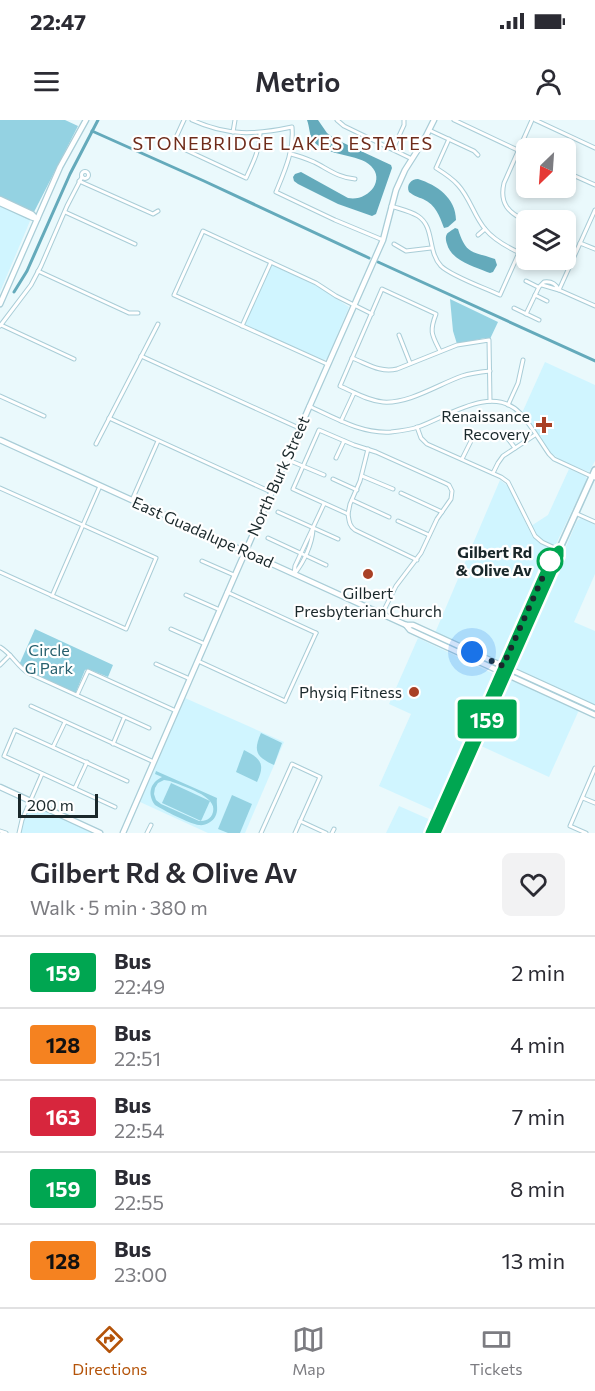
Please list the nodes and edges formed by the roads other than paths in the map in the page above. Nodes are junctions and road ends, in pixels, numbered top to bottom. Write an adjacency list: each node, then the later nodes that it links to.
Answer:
1 (86, 120): 31 (main road)
2 (184, 120): 12 (street)
3 (192, 120): 11 (street)
4 (235, 120): 11 (street)
5 (337, 120): 15 (street)
6 (404, 120): 15 (street)
7 (434, 120): 10 (main road, North Burk Street)
8 (454, 120): 17 (street)
9 (534, 120): 13 (street); 16 (street)
10 (429, 130): 14 (street); 21 (main road, North Burk Street)
11 (233, 132): 12 (street)
12 (260, 133): 18 (street)
13 (525, 138)
14 (449, 140): 19 (street); 32 (street)
15 (393, 148): 21 (street)
16 (595, 148)
17 (516, 149)
18 (291, 154): 23 (street); 34 (street)
19 (478, 155)
20 (516, 157): 30 (street)
21 (412, 159): 26 (main road, North Burk Street)
22 (576, 176): 24 (street)
23 (355, 179)
24 (595, 185)
25 (0, 201): 31 (main road)
26 (391, 206): 34 (main road, North Burk Street); 38 (street)
27 (595, 210): 35 (street)
28 (158, 211): 29 (street)
29 (64, 212): 36 (street); 43 (street)
30 (516, 215)
31 (37, 219): 49 (main road)
32 (485, 229): 33 (street); 40 (street)
33 (478, 236)
34 (383, 240): 50 (main road, North Burk Street)
35 (580, 243): 39 (street); 46 (street)
36 (135, 244)
37 (394, 244): 38 (street)
38 (431, 248): 41 (street)
39 (595, 249)
40 (516, 251)
41 (516, 261)
42 (271, 262): 50 (street); 59 (street); 59 (street)
43 (38, 271): 53 (street); 58 (street)
44 (526, 281): 45 (street)
45 (541, 286): 46 (street); 47 (street)
46 (559, 290): 51 (street)
47 (535, 295): 48 (street); 55 (street)
48 (547, 301)
49 (0, 304)
50 (353, 306): 54 (street); 67 (main road, North Burk Street)
51 (595, 306)
52 (514, 308): 55 (street)
53 (138, 313)
54 (372, 314): 61 (street); 63 (street)
55 (526, 314): 56 (street)
56 (539, 320)
57 (158, 324): 62 (street)
58 (0, 326): 64 (street)
59 (242, 326): 67 (street)
60 (399, 335): 66 (street)
61 (440, 351): 66 (street); 68 (street)
62 (141, 356): 75 (street); 78 (street)
63 (352, 357): 66 (street); 69 (street)
64 (74, 359)
65 (523, 360): 72 (street)
66 (410, 363)
67 (327, 364): 73 (main road, North Burk Street)
68 (490, 371): 69 (street); 71 (street)
69 (354, 393): 76 (street)
70 (0, 396): 74 (street)
71 (490, 401): 72 (street); 77 (street)
72 (508, 405): 79 (street)
73 (309, 406): 76 (street); 78 (main road, North Burk Street)
74 (44, 416)
75 (109, 418): 82 (street); 85 (street)
76 (341, 421): 77 (street)
77 (417, 427): 90 (street)
78 (299, 428): 88 (main road, North Burk Street)
79 (535, 435): 86 (street); 96 (street)
80 (506, 436): 86 (street)
81 (0, 440): 98 (main road, East Guadalupe Road)
82 (158, 441): 102 (street); 104 (street)
83 (344, 441): 87 (street); 89 (street); 91 (street)
84 (471, 441): 90 (street)
85 (96, 444)
86 (515, 448): 93 (street)
87 (368, 449): 95 (street); 108 (street)
88 (286, 459): 91 (street); 102 (main road, North Burk Street)
89 (336, 459)
90 (462, 459): 93 (street)
91 (303, 467): 94 (street); 106 (street)
92 (595, 470): 96 (main road)
93 (493, 473): 119 (street)
94 (324, 475)
95 (362, 476): 100 (street); 101 (street)
96 (593, 477): 109 (main road)
97 (333, 479): 101 (street)
98 (100, 486): 104 (main road, East Guadalupe Road); 114 (street)
99 (0, 488): 114 (street)
100 (393, 489)
101 (357, 490): 105 (street)
102 (271, 492): 120 (main road, North Burk Street)
103 (401, 493): 108 (street)
104 (132, 500): 120 (main road, East Guadalupe Road)
105 (352, 500): 110 (street); 111 (street)
106 (324, 504): 110 (street); 115 (street)
107 (278, 512): 115 (street)
108 (442, 512): 116 (street)
109 (575, 513): 113 (street); 119 (main road)
110 (348, 514): 122 (street)
111 (388, 517)
112 (398, 521): 116 (street)
113 (595, 522)
114 (83, 525): 130 (street); 130 (street)
115 (313, 528): 118 (street); 121 (street)
116 (429, 535): 122 (street)
117 (268, 538): 121 (street)
118 (338, 539)
119 (559, 550): 131 (main road); 134 (main road)
120 (245, 551): 126 (main road, East Guadalupe Road); 127 (main road, North Burk Street)
121 (303, 554): 124 (street); 126 (street)
122 (417, 560): 133 (street)
123 (202, 561): 127 (street)
124 (326, 565)
125 (0, 572): 130 (street)
126 (294, 574): 133 (main road, East Guadalupe Road)
127 (234, 575): 128 (main road, North Burk Street)
128 (227, 592): 132 (main road, North Burk Street); 140 (street)
129 (186, 595): 132 (street)
130 (52, 596)
131 (533, 599): 134 (main road); 143 (main road)
132 (220, 610): 137 (main road, North Burk Street)
133 (382, 614): 135 (main road, East Guadalupe Road)
134 (532, 618): 143 (main road)
135 (406, 625): 143 (main road, East Guadalupe Road); 144 (main road, East Guadalupe Road)
136 (171, 629): 137 (street)
137 (205, 644): 140 (main road, North Burk Street)
138 (0, 647): 139 (street)
139 (10, 655): 142 (street); 146 (street)
140 (198, 661): 145 (main road, North Burk Street)
141 (156, 664): 145 (street)
142 (0, 665)
143 (506, 667): 144 (main road); 148 (main road, East Guadalupe Road)
144 (503, 674): 147 (main road, East Guadalupe Road); 162 (main road); 166 (main road)
145 (190, 679): 150 (main road, North Burk Street)
146 (76, 695): 150 (street); 152 (street)
147 (558, 698): 148 (main road); 151 (main road, East Guadalupe Road)
148 (577, 700): 151 (main road, East Guadalupe Road)
149 (31, 706): 153 (street)
150 (176, 711): 158 (main road, North Burk Street)
151 (595, 711)
152 (125, 717): 154 (street); 155 (street)
153 (65, 722): 155 (street); 156 (street)
154 (149, 728)
155 (113, 744): 158 (street)
156 (53, 747): 157 (street); 160 (street)
157 (87, 762): 161 (street); 164 (street)
158 (154, 762): 176 (main road, North Burk Street)
159 (595, 769): 165 (street)
160 (42, 774): 164 (street); 167 (street)
161 (127, 781)
162 (453, 783): 166 (main road); 181 (main road)
163 (0, 787): 167 (main road)
164 (75, 788): 169 (street)
165 (582, 797): 168 (street); 183 (street)
166 (451, 799): 182 (main road)
167 (30, 801): 174 (street); 175 (main road)
168 (595, 803)
169 (115, 807)
170 (300, 821): 178 (street); 179 (street); 180 (street)
171 (150, 825): 177 (street)
172 (0, 831): 173 (street)
173 (6, 833)
174 (19, 833)
175 (100, 833)
176 (123, 833)
177 (147, 833)
178 (261, 833)
179 (295, 833)
180 (326, 833)
181 (430, 833)
182 (436, 833)
183 (586, 833)

